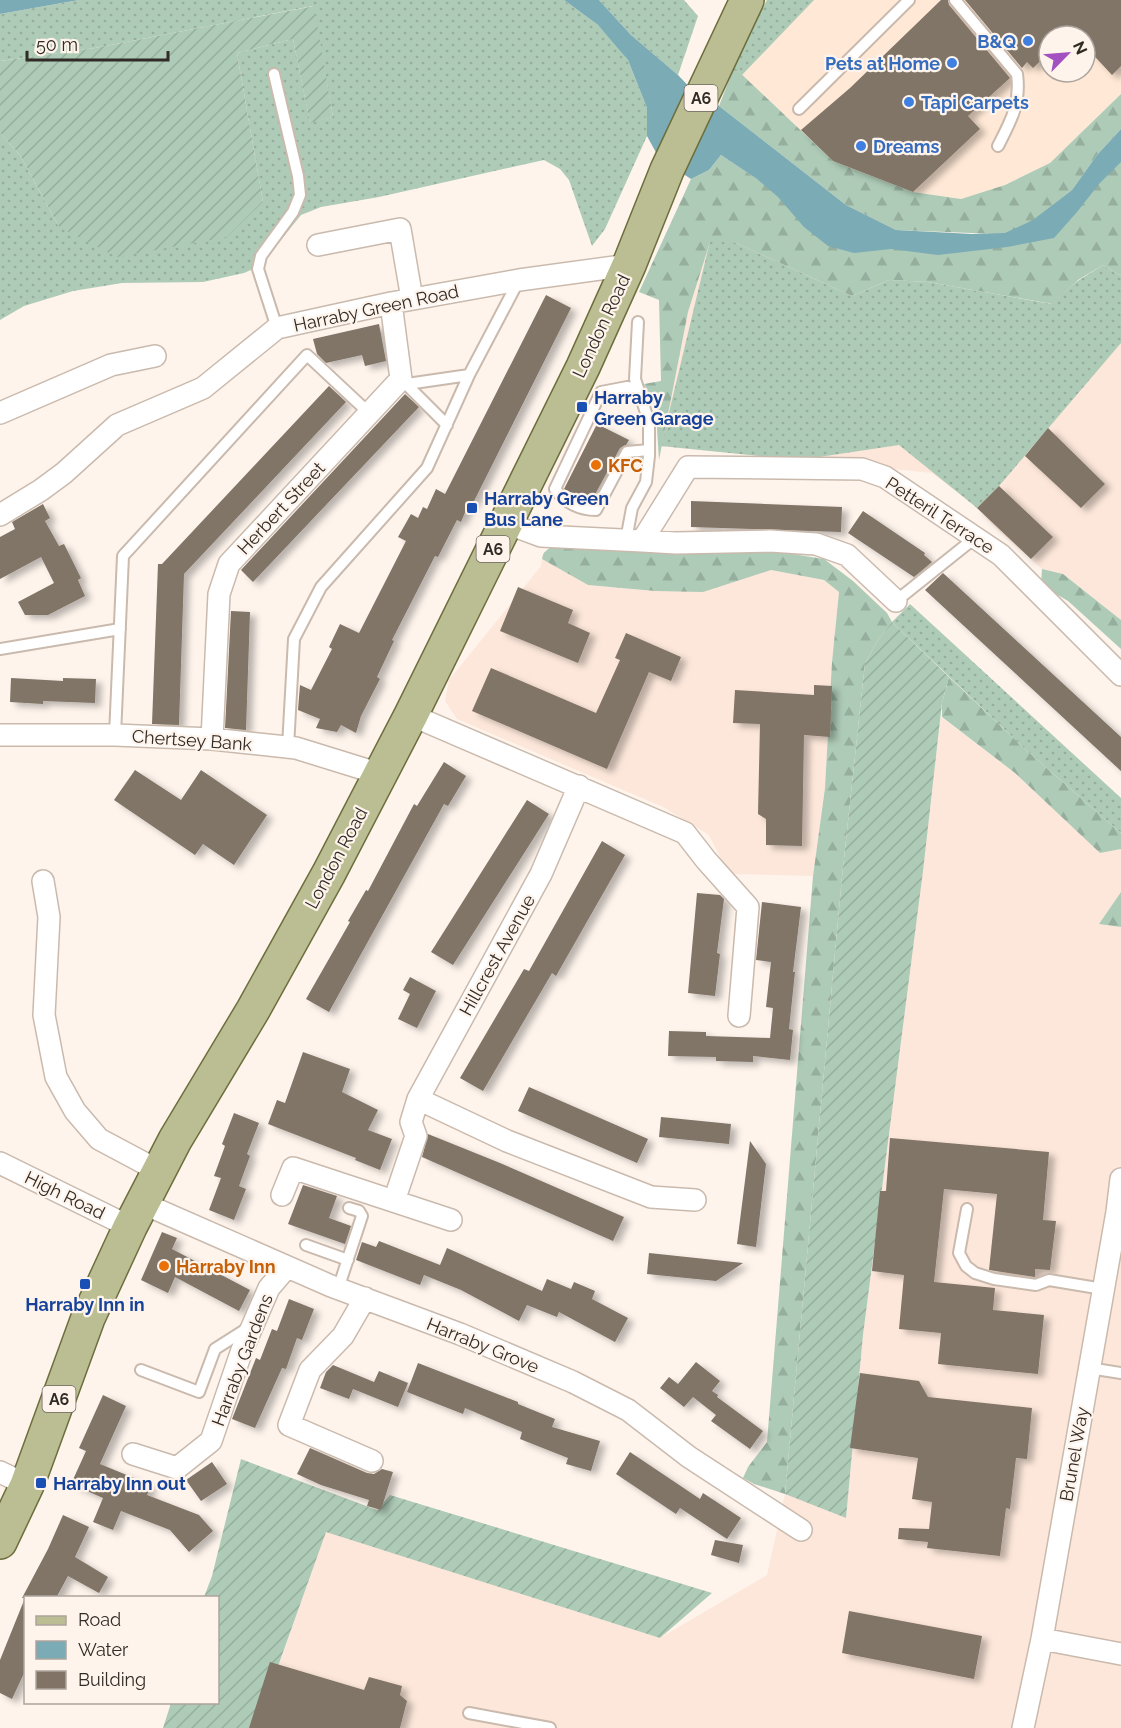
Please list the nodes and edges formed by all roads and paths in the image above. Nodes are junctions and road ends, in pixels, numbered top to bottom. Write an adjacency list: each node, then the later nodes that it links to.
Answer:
1 (909, 0): 5 (lane)
2 (955, 0): 6 (lane)
3 (738, 8): 8 (main road, London Road / A6)
4 (274, 74): 13 (lane)
5 (799, 109)
6 (998, 146)
7 (318, 245): 10 (street)
8 (629, 265): 9 (street, Harraby Green Road); 23 (main road, London Road / A6)
9 (519, 280): 10 (street, Harraby Green Road); 15 (lane)
10 (412, 299): 11 (street, Harraby Green Road)
11 (391, 303): 13 (street, Harraby Green Road); 16 (street)
12 (638, 322): 17 (lane)
13 (277, 328): 22 (street, Harraby Green Road)
14 (155, 356): 18 (street)
15 (469, 375): 16 (lane); 20 (lane)
16 (404, 382): 19 (street, Herbert Street); 20 (lane)
17 (638, 388): 21 (lane); 21 (lane)
18 (0, 413)
19 (369, 413): 27 (lane); 33 (street, Herbert Street)
20 (447, 425): 34 (lane)
21 (649, 450): 25 (lane)
22 (0, 515)
23 (506, 523): 25 (street); 30 (main road, London Road / A6)
24 (976, 537): 25 (street, Petteril Terrace); 26 (lane); 29 (street, Petteril Terrace)
25 (634, 541): 26 (street)
26 (896, 601)
27 (120, 628): 28 (lane); 32 (lane)
28 (0, 649)
29 (1121, 675)
30 (411, 715): 35 (main road, London Road / A6); 36 (street)
31 (0, 735): 32 (street, Chertsey Bank)
32 (115, 735): 33 (street, Chertsey Bank)
33 (212, 739): 34 (street, Chertsey Bank)
34 (288, 747): 35 (street, Chertsey Bank)
35 (380, 774): 41 (main road, London Road / A6)
36 (579, 786): 38 (street); 39 (street, Hillcrest Avenue)
37 (43, 881): 41 (street)
38 (739, 1016)
39 (418, 1099): 44 (street); 45 (street, Hillcrest Avenue)
40 (0, 1163): 48 (street, High Road)
41 (159, 1170): 48 (main road, London Road / A6)
42 (1121, 1179): 52 (street, Brunel Way)
43 (282, 1195): 45 (street)
44 (695, 1200)
45 (394, 1201): 49 (street)
46 (349, 1208): 51 (lane)
47 (967, 1209): 55 (lane)
48 (136, 1215): 53 (street, Harraby Grove); 63 (main road, London Road / A6)
49 (451, 1220)
50 (306, 1245): 51 (lane)
51 (348, 1260): 54 (lane)
52 (1114, 1264): 55 (street, Brunel Way)
53 (287, 1267): 54 (street, Harraby Grove); 57 (street, Harraby Gardens)
54 (339, 1289): 56 (street, Harraby Grove)
55 (1103, 1289): 58 (street, Brunel Way)
56 (365, 1298): 62 (street); 64 (street, Harraby Grove)
57 (253, 1325): 59 (lane); 61 (street, Harraby Gardens)
58 (1089, 1368): 60 (lane); 66 (street, Brunel Way)
59 (141, 1370)
60 (1121, 1373)
61 (133, 1454)
62 (372, 1461)
63 (14, 1478): 65 (main road, London Road / A6)
64 (801, 1530)
65 (0, 1542)
66 (1042, 1639): 67 (street); 70 (street, Brunel Way)
67 (1121, 1654)
68 (469, 1713): 69 (lane)
69 (550, 1728)
70 (1023, 1728)

